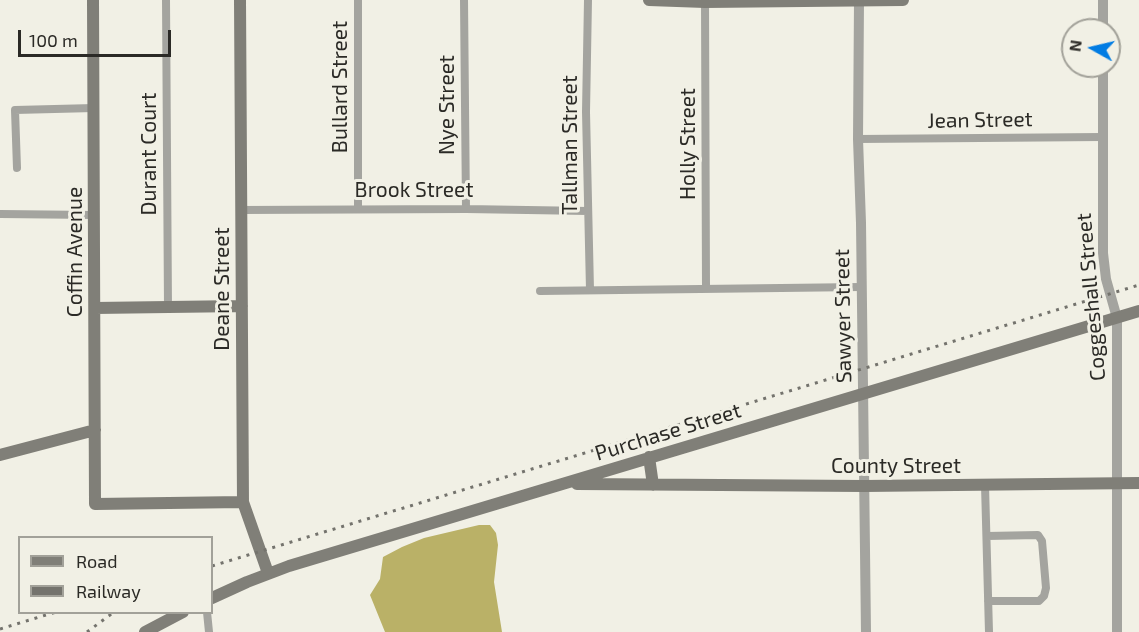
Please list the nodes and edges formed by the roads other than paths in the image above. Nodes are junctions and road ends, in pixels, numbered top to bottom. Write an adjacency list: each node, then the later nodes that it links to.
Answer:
1 (93, 0): 14 (main road, Coffin Avenue)
2 (166, 0): 29 (street, Durant Court)
3 (240, 0): 20 (main road, Deane Street)
4 (358, 0): 18 (street, Bullard Street)
5 (464, 0): 19 (street, Nye Street)
6 (588, 0): 21 (street, Tallman Street)
7 (649, 0): 11 (main road)
8 (859, 0): 9 (main road); 11 (main road); 16 (street, Sawyer Street)
9 (903, 0)
10 (1103, 0): 12 (street)
11 (705, 1): 25 (street, Holly Street)
12 (1103, 18)
13 (1103, 78): 15 (street, Coggeshall Street)
14 (94, 108): 17 (street); 23 (main road, Coffin Avenue)
15 (1102, 137): 16 (street, Jean Street); 32 (street, Coggeshall Street)
16 (858, 140): 24 (street, Sawyer Street)
17 (17, 168)
18 (358, 209): 19 (street, Brook Street); 20 (street, Brook Street)
19 (466, 209): 21 (street, Brook Street)
20 (241, 210): 28 (main road, Deane Street)
21 (588, 211): 26 (street, Tallman Street)
22 (0, 214): 23 (street)
23 (94, 214): 30 (main road, Coffin Avenue)
24 (861, 286): 25 (street); 33 (street, Sawyer Street)
25 (706, 288): 26 (street)
26 (590, 290): 27 (street)
27 (540, 291)
28 (242, 306): 29 (main road); 43 (main road, Deane Street)
29 (168, 307): 30 (main road)
30 (95, 308): 34 (main road, Coffin Avenue)
31 (1139, 310): 32 (main road, Purchase Street)
32 (1116, 318): 33 (main road, Purchase Street); 37 (street, Coggeshall Street)
33 (863, 394): 36 (main road, Purchase Street); 42 (street, Sawyer Street)
34 (95, 430): 35 (main road); 43 (main road, Coffin Avenue)
35 (0, 455)
36 (649, 457): 39 (main road, Purchase Street); 41 (main road)
37 (1118, 483): 38 (main road, County Street); 40 (main road, County Street); 54 (street, Coggeshall Street)
38 (1139, 483)
39 (567, 484): 41 (main road, County Street); 45 (main road, Purchase Street)
40 (985, 484): 42 (main road, County Street); 44 (street)
41 (653, 485): 42 (main road, County Street)
42 (864, 486): 52 (street, Sawyer Street)
43 (243, 502): 45 (main road, Deane Street)
44 (987, 536): 47 (street); 47 (street)
45 (268, 573): 46 (main road, Purchase Street)
46 (213, 598)
47 (988, 601): 53 (street)
48 (179, 614): 50 (main road)
49 (207, 614): 51 (street)
50 (145, 632)
51 (208, 632)
52 (866, 632)
53 (988, 632)
54 (1117, 632)

